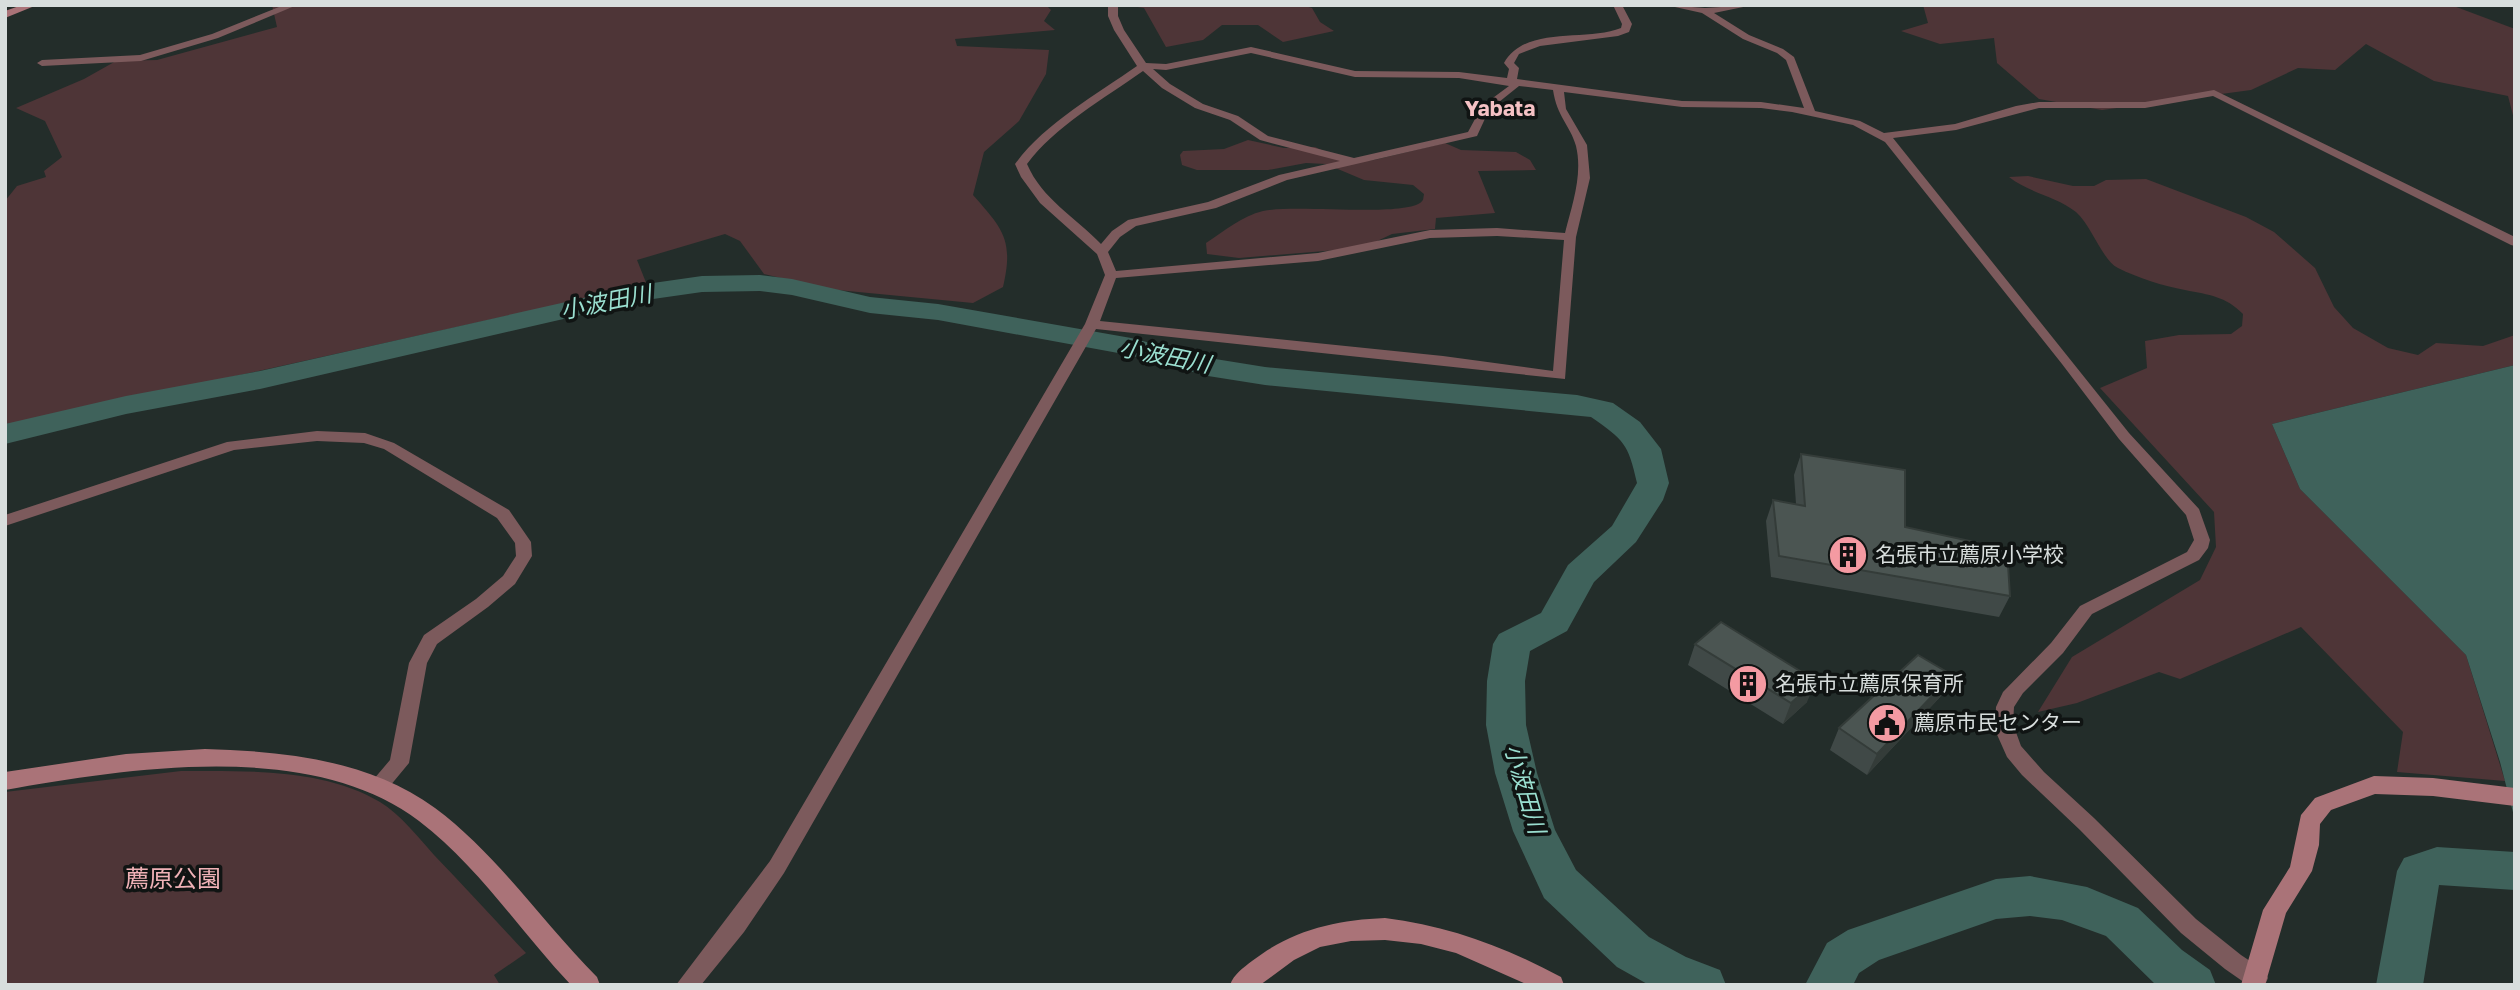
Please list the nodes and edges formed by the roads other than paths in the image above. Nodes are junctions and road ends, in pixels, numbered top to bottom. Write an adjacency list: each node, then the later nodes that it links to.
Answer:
1 (32, 5): 8 (main road)
2 (293, 5): 9 (street)
3 (1113, 5): 10 (street)
4 (1617, 5): 11 (street)
5 (1670, 5): 7 (street)
6 (1749, 5): 7 (street)
7 (1705, 11): 13 (street)
8 (5, 15)
9 (42, 63)
10 (1144, 66): 11 (street); 15 (street); 18 (street)
11 (1512, 80): 12 (street); 15 (street)
12 (1558, 88): 13 (street); 16 (street)
13 (1810, 111): 14 (street)
14 (1885, 136): 17 (street); 25 (street)
15 (1356, 162): 18 (street)
16 (1570, 237): 19 (street); 20 (street)
17 (2515, 242)
18 (1102, 251): 19 (street)
19 (1111, 275): 20 (street)
20 (1092, 325): 27 (street)
21 (5, 521): 23 (street)
22 (5, 781): 23 (main road)
23 (378, 786): 26 (main road)
24 (2515, 797): 25 (main road)
25 (2255, 981)
26 (588, 985)
27 (687, 985)
28 (1242, 985): 29 (main road)
29 (1552, 985)

